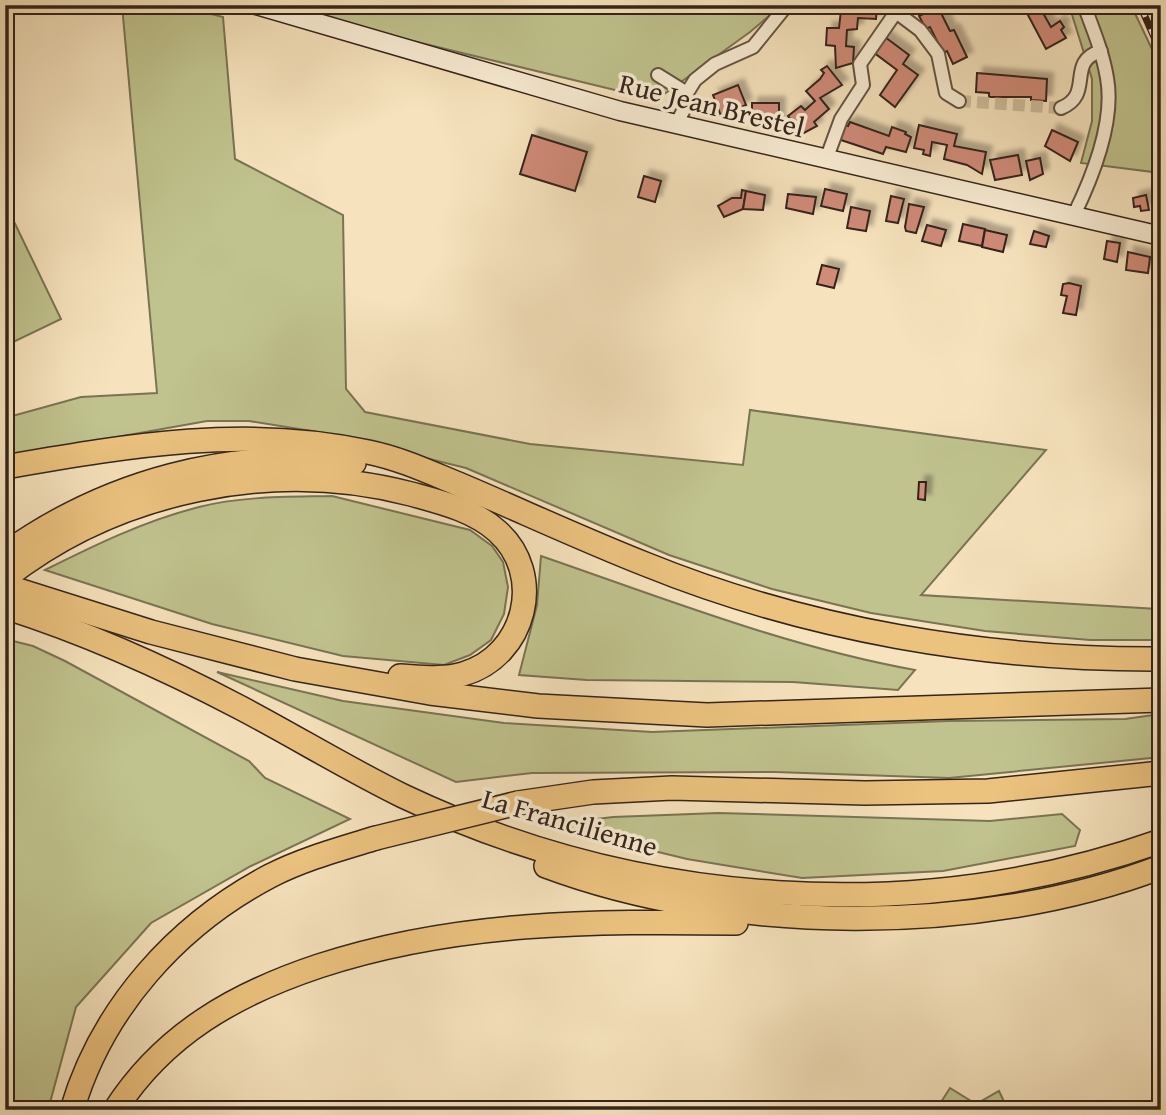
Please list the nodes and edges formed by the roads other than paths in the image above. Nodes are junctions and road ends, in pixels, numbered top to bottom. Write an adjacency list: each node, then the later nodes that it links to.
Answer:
1 (256, 5): 10 (street, Rue Jean Brestel)
2 (787, 5): 7 (street)
3 (1084, 5): 5 (street)
4 (896, 9): 8 (street); 11 (street)
5 (1101, 51): 9 (street); 12 (street)
6 (658, 75): 7 (street)
7 (687, 93): 10 (street)
8 (959, 101)
9 (1061, 108)
10 (676, 124): 11 (street, Rue Jean Brestel)
11 (826, 160): 12 (street, Rue Jean Brestel)
12 (1074, 215): 13 (street, Rue Jean Brestel)
13 (1161, 236)
14 (5, 467): 15 (highway)
15 (439, 477): 16 (highway); 21 (highway)
16 (5, 554)
17 (5, 578): 20 (highway)
18 (5, 586): 20 (highway)
19 (5, 607): 23 (highway, La Francilienne)
20 (75, 608): 22 (highway)
21 (1161, 659)
22 (1161, 700)
23 (312, 748): 25 (highway, La Francilienne); 27 (highway)
24 (1161, 773): 28 (highway, bridge)
25 (1161, 841)
26 (1161, 867): 27 (highway)
27 (854, 917): 29 (highway)
28 (72, 1110)
29 (115, 1110)

